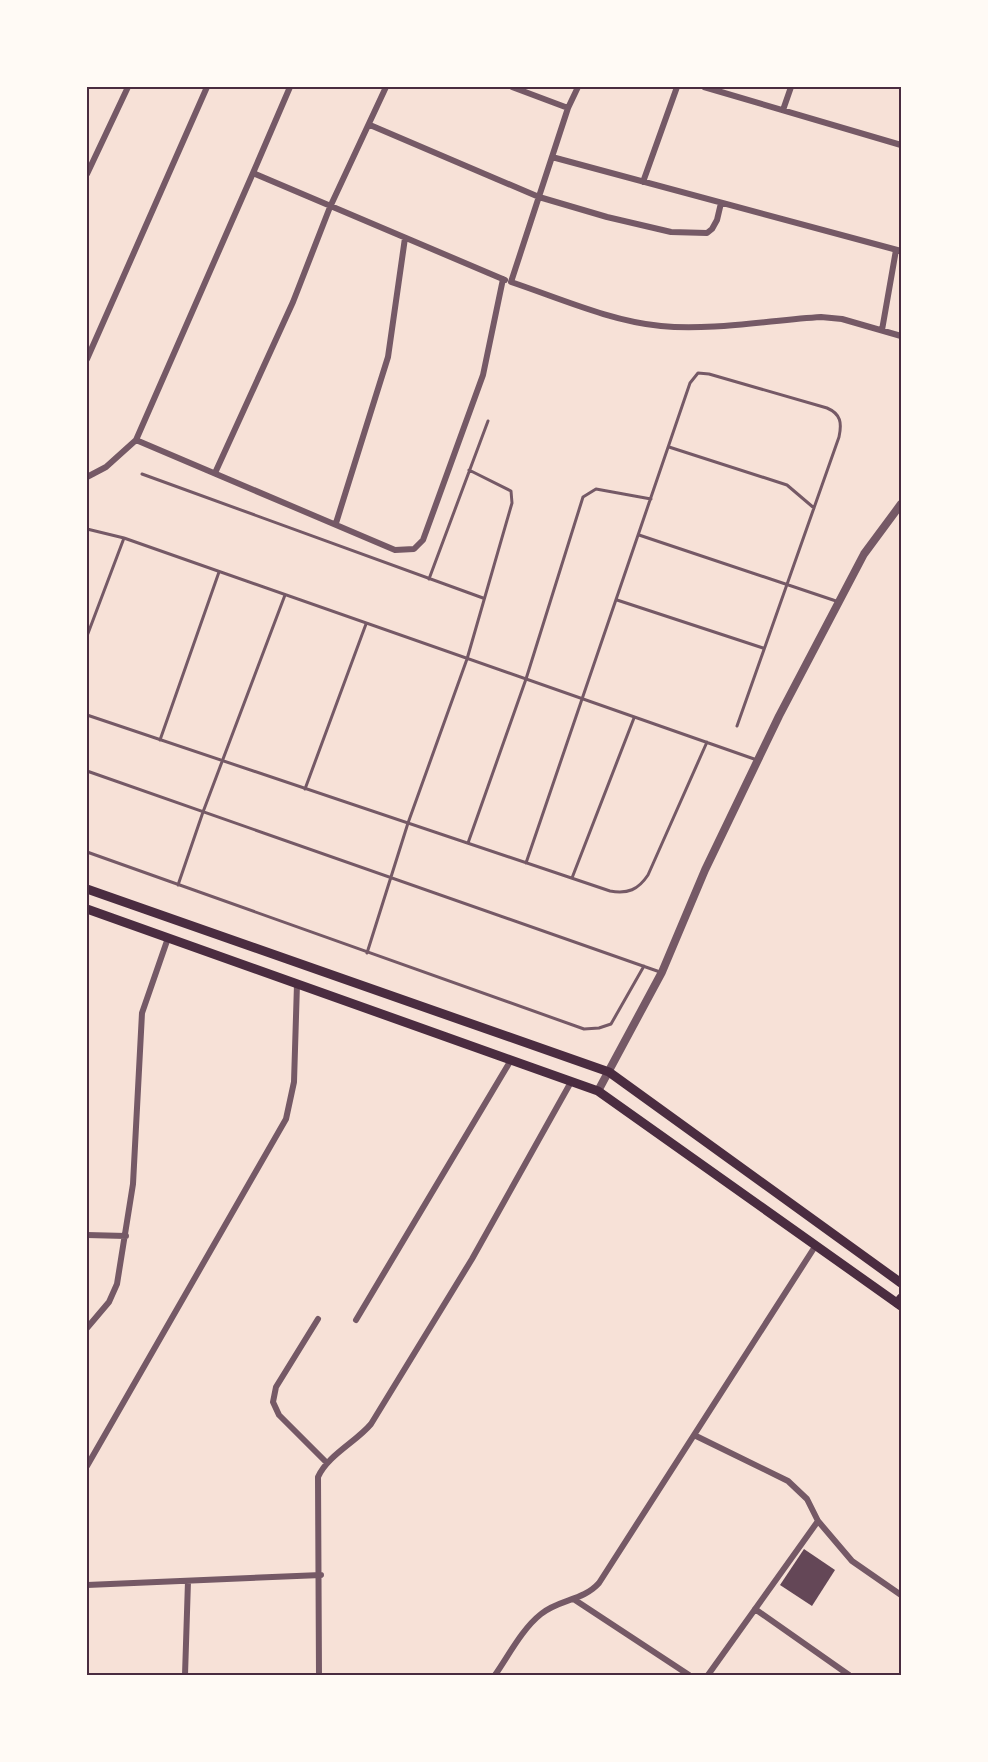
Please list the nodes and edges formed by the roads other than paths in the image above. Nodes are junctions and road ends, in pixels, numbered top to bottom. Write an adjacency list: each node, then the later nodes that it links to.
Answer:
1 (128, 87): 16 (street)
2 (207, 87): 27 (street)
3 (290, 87): 15 (street)
4 (386, 87): 12 (street)
5 (512, 87): 10 (street)
6 (578, 87): 10 (street)
7 (677, 87): 17 (street)
8 (704, 87): 11 (street)
9 (791, 87): 11 (street)
10 (568, 108): 14 (street)
11 (783, 110): 13 (street)
12 (370, 125): 18 (street); 20 (street)
13 (901, 145)
14 (552, 157): 17 (street); 18 (street)
15 (253, 173): 20 (street); 29 (street)
16 (87, 174)
17 (643, 182): 19 (street)
18 (539, 197): 19 (street); 24 (street)
19 (721, 202): 22 (street)
20 (330, 207): 21 (street); 32 (street)
21 (405, 238): 23 (street); 38 (street)
22 (898, 251): 25 (street)
23 (503, 279): 24 (street); 38 (street)
24 (511, 282): 25 (street)
25 (882, 330): 26 (street)
26 (901, 336)
27 (87, 359)
28 (488, 421): 31 (lane)
29 (136, 441): 32 (street); 34 (street)
30 (669, 447): 35 (lane); 37 (lane); 37 (lane)
31 (469, 470): 43 (lane); 46 (lane)
32 (215, 473): 38 (street)
33 (142, 474): 43 (lane)
34 (87, 477)
35 (651, 499): 40 (lane); 53 (lane)
36 (901, 504): 48 (street)
37 (814, 508): 44 (lane)
38 (336, 523)
39 (87, 529): 41 (lane)
40 (639, 535): 44 (lane); 47 (lane)
41 (123, 538): 42 (lane); 50 (lane)
42 (219, 572): 45 (lane); 58 (lane)
43 (429, 579): 46 (lane)
44 (787, 583): 48 (lane); 51 (lane)
45 (285, 595): 49 (lane); 61 (lane)
46 (483, 598): 52 (lane)
47 (617, 600): 51 (lane); 54 (lane)
48 (839, 602): 60 (street)
49 (366, 624): 52 (lane); 63 (lane)
50 (87, 636)
51 (764, 649): 57 (lane)
52 (467, 659): 53 (lane); 65 (lane)
53 (526, 679): 54 (lane); 66 (lane)
54 (584, 699): 56 (lane); 68 (lane)
55 (87, 715): 58 (lane)
56 (634, 717): 59 (lane); 69 (lane)
57 (737, 726)
58 (160, 740): 61 (lane)
59 (707, 742): 60 (lane); 69 (lane)
60 (758, 760): 77 (street)
61 (223, 761): 63 (lane); 64 (lane)
62 (87, 771): 64 (lane)
63 (305, 789): 65 (lane)
64 (202, 812): 70 (lane); 71 (lane)
65 (408, 823): 66 (lane); 70 (lane)
66 (468, 843): 68 (lane)
67 (87, 852): 71 (lane)
68 (526, 863): 69 (lane)
69 (572, 878)
70 (392, 879): 75 (lane); 76 (lane)
71 (178, 885): 75 (lane)
72 (87, 889): 80 (main road)
73 (87, 909): 74 (main road)
74 (168, 938): 78 (main road); 84 (street)
75 (367, 953): 76 (lane)
76 (644, 966): 77 (lane)
77 (662, 972): 80 (street)
78 (297, 984): 79 (main road); 93 (street)
79 (511, 1060): 81 (main road); 89 (street)
80 (609, 1071): 82 (street); 86 (main road)
81 (571, 1082): 82 (main road); 92 (street)
82 (598, 1091): 85 (main road)
83 (87, 1236): 84 (street)
84 (126, 1236): 90 (street)
85 (816, 1245): 87 (main road); 91 (street)
86 (901, 1283)
87 (900, 1302)
88 (318, 1319): 92 (street)
89 (356, 1320)
90 (88, 1326)
91 (694, 1435): 94 (street); 99 (street)
92 (327, 1463): 95 (street)
93 (87, 1466)
94 (818, 1521): 98 (street); 100 (street)
95 (321, 1575): 96 (street); 103 (street)
96 (188, 1581): 97 (street); 102 (street)
97 (87, 1585)
98 (901, 1595)
99 (575, 1600): 101 (street); 105 (street)
100 (755, 1609): 106 (street); 107 (street)
101 (497, 1673): 104 (street)
102 (185, 1675)
103 (319, 1675)
104 (505, 1675)
105 (689, 1675)
106 (708, 1675)
107 (849, 1675)

